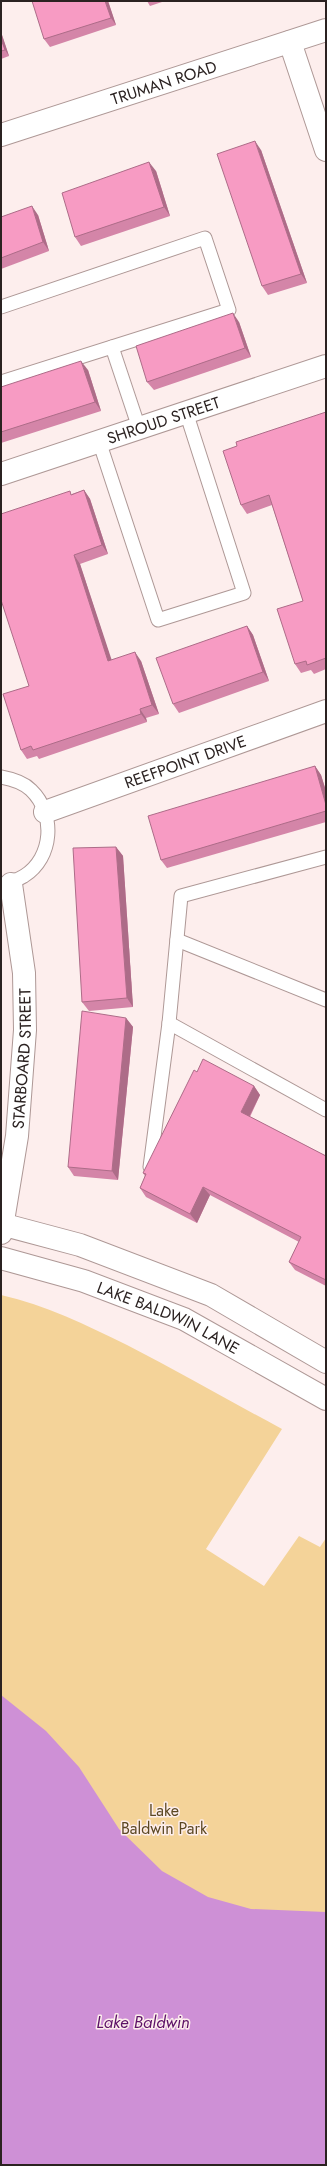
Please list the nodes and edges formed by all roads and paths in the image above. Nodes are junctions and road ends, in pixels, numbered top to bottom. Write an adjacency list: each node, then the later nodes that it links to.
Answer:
1 (326, 30): 2 (street, TRUMAN ROAD)
2 (290, 42): 3 (street, TRUMAN ROAD); 4 (street)
3 (1, 135)
4 (326, 150)
5 (1, 307): 6 (lane)
6 (112, 347): 8 (lane); 10 (lane)
7 (326, 366): 9 (street, SHROUD STREET)
8 (1, 382)
9 (186, 412): 10 (street, SHROUD STREET); 11 (lane)
10 (139, 428): 11 (street, SHROUD STREET)
11 (99, 441): 12 (street, SHROUD STREET)
12 (1, 474)
13 (326, 711): 15 (street, REEFPOINT DRIVE)
14 (1, 777): 15 (lane)
15 (45, 812): 17 (lane)
16 (326, 857): 18 (lane)
17 (6, 884): 23 (street, STARBOARD STREET)
18 (177, 940): 19 (lane); 20 (lane)
19 (326, 1000)
20 (169, 1023): 21 (lane); 22 (lane)
21 (326, 1110)
22 (150, 1167)
23 (2, 1227): 25 (street, LAKE BALDWIN LANE)
24 (1, 1258): 26 (street, LAKE BALDWIN LANE)
25 (326, 1362)
26 (326, 1399)

